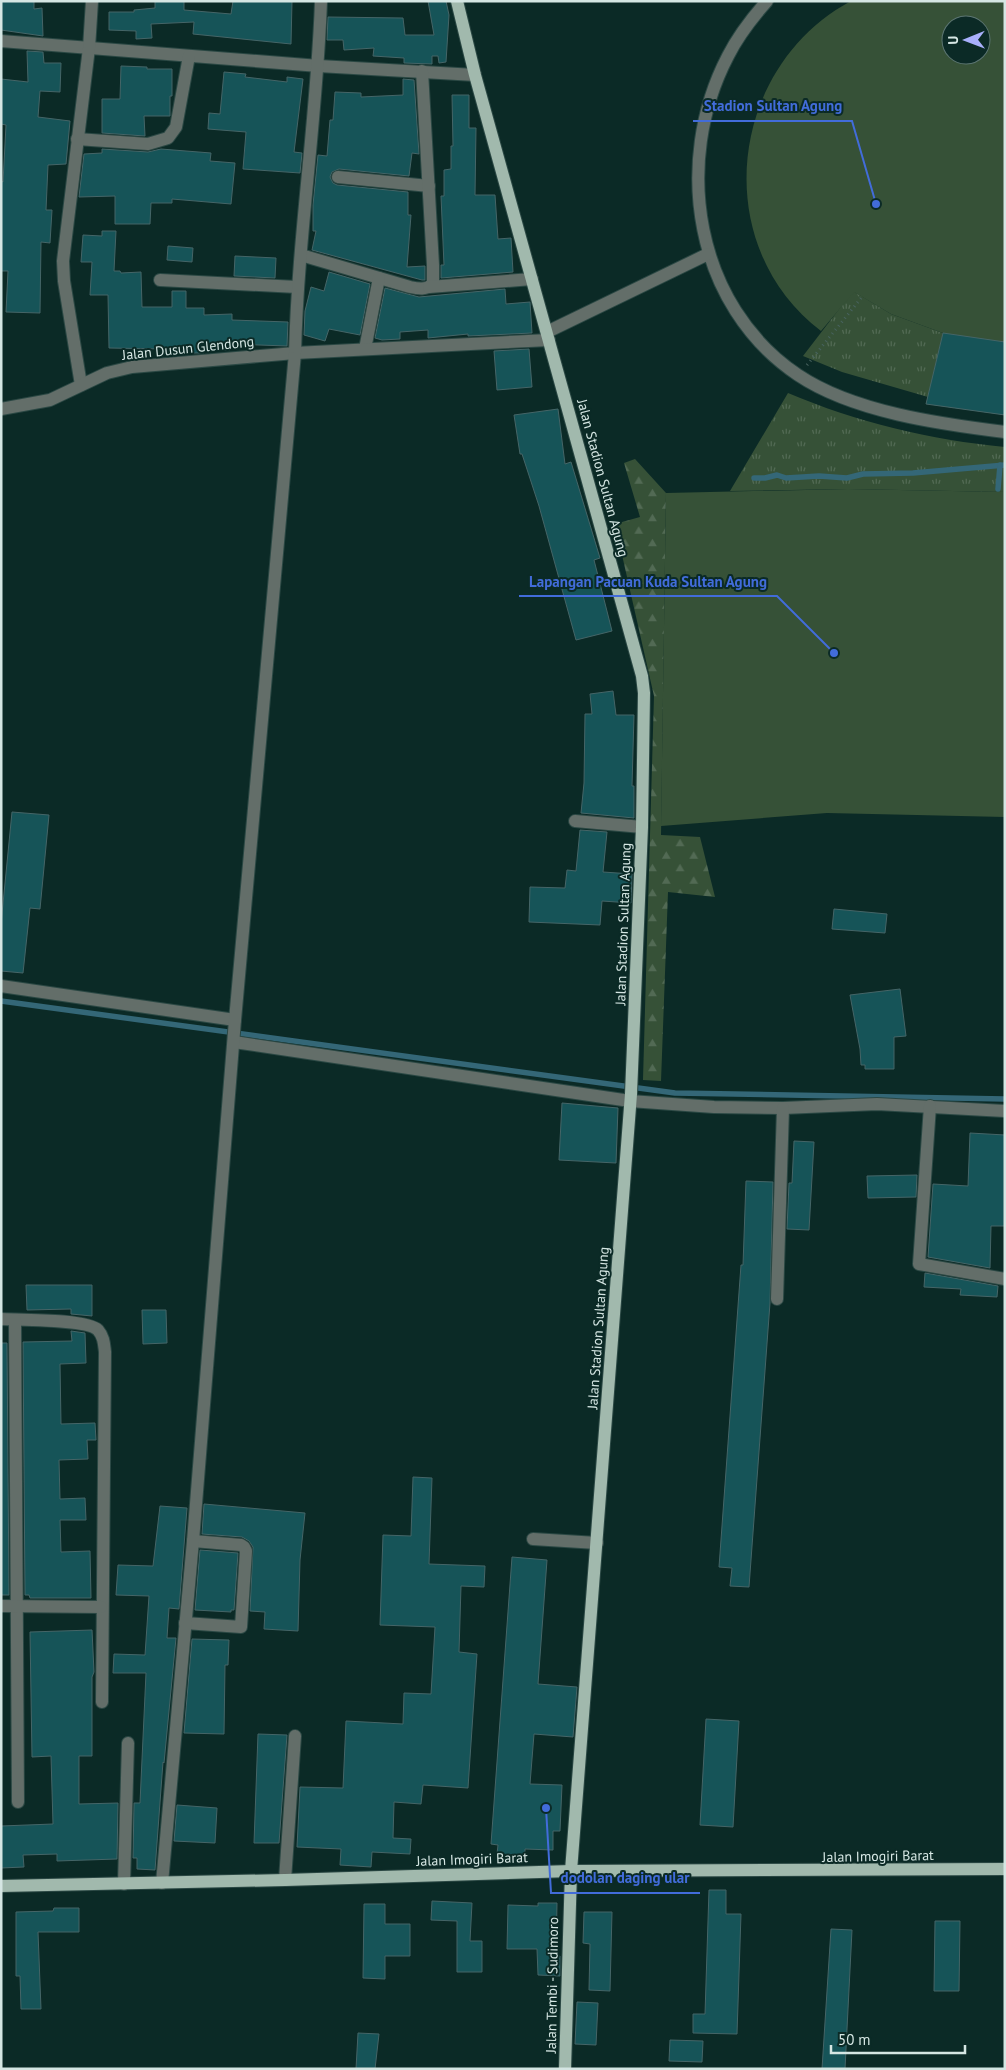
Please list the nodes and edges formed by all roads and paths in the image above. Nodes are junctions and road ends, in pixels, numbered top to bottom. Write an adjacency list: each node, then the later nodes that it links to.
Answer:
1 (92, 1): 6 (street)
2 (321, 1): 8 (street)
3 (457, 1): 10 (main road, Jalan Stadion Sultan Agung)
4 (767, 1): 14 (street)
5 (1, 41): 6 (street)
6 (89, 48): 7 (street); 11 (street)
7 (189, 56): 8 (street); 11 (street)
8 (318, 66): 9 (street); 15 (street)
9 (422, 72): 10 (street); 13 (street)
10 (475, 75): 17 (main road, Jalan Stadion Sultan Agung)
11 (78, 139): 26 (street)
12 (338, 177): 13 (street)
13 (429, 186): 20 (street)
14 (708, 254): 22 (street); 25 (street)
15 (301, 255): 16 (street); 19 (street)
16 (379, 278): 20 (street); 23 (street)
17 (532, 279): 20 (street); 22 (main road, Jalan Stadion Sultan Agung)
18 (160, 280): 19 (street)
19 (297, 287): 24 (street)
20 (429, 288)
21 (862, 297): 25 (path)
22 (548, 336): 23 (street, Jalan Dusun Glendong); 30 (main road, Jalan Stadion Sultan Agung)
23 (365, 349): 24 (street, Jalan Dusun Glendong)
24 (295, 353): 26 (street, Jalan Dusun Glendong); 32 (street)
25 (799, 375): 28 (street)
26 (81, 385): 27 (street, Jalan Dusun Glendong)
27 (1, 409)
28 (1005, 432)
29 (575, 821): 30 (street)
30 (642, 827): 33 (main road, Jalan Stadion Sultan Agung)
31 (1, 986): 32 (street)
32 (234, 1031): 33 (street); 42 (street)
33 (630, 1098): 35 (street); 43 (main road, Jalan Stadion Sultan Agung)
34 (930, 1106): 35 (street); 36 (street); 37 (street)
35 (782, 1108): 38 (street)
36 (1005, 1111)
37 (1005, 1279)
38 (777, 1298)
39 (1, 1320): 40 (street)
40 (15, 1320): 45 (street); 46 (street)
41 (533, 1539): 43 (street)
42 (193, 1541): 47 (street); 47 (street)
43 (597, 1543): 53 (main road, Jalan Stadion Sultan Agung)
44 (1, 1606): 45 (street)
45 (16, 1606): 46 (street); 51 (street)
46 (101, 1607): 48 (street)
47 (185, 1623): 55 (street)
48 (102, 1702)
49 (295, 1736): 54 (street)
50 (128, 1743): 56 (street)
51 (18, 1802)
52 (1005, 1869): 53 (main road, Jalan Imogiri Barat)
53 (571, 1871): 54 (main road, Jalan Imogiri Barat); 58 (main road, Jalan Tembi - Sudimoro)
54 (285, 1880): 55 (main road, Jalan Imogiri Barat)
55 (162, 1882): 56 (main road, Jalan Imogiri Barat)
56 (124, 1884): 57 (main road, Jalan Imogiri Barat)
57 (1, 1886)
58 (565, 2069)

